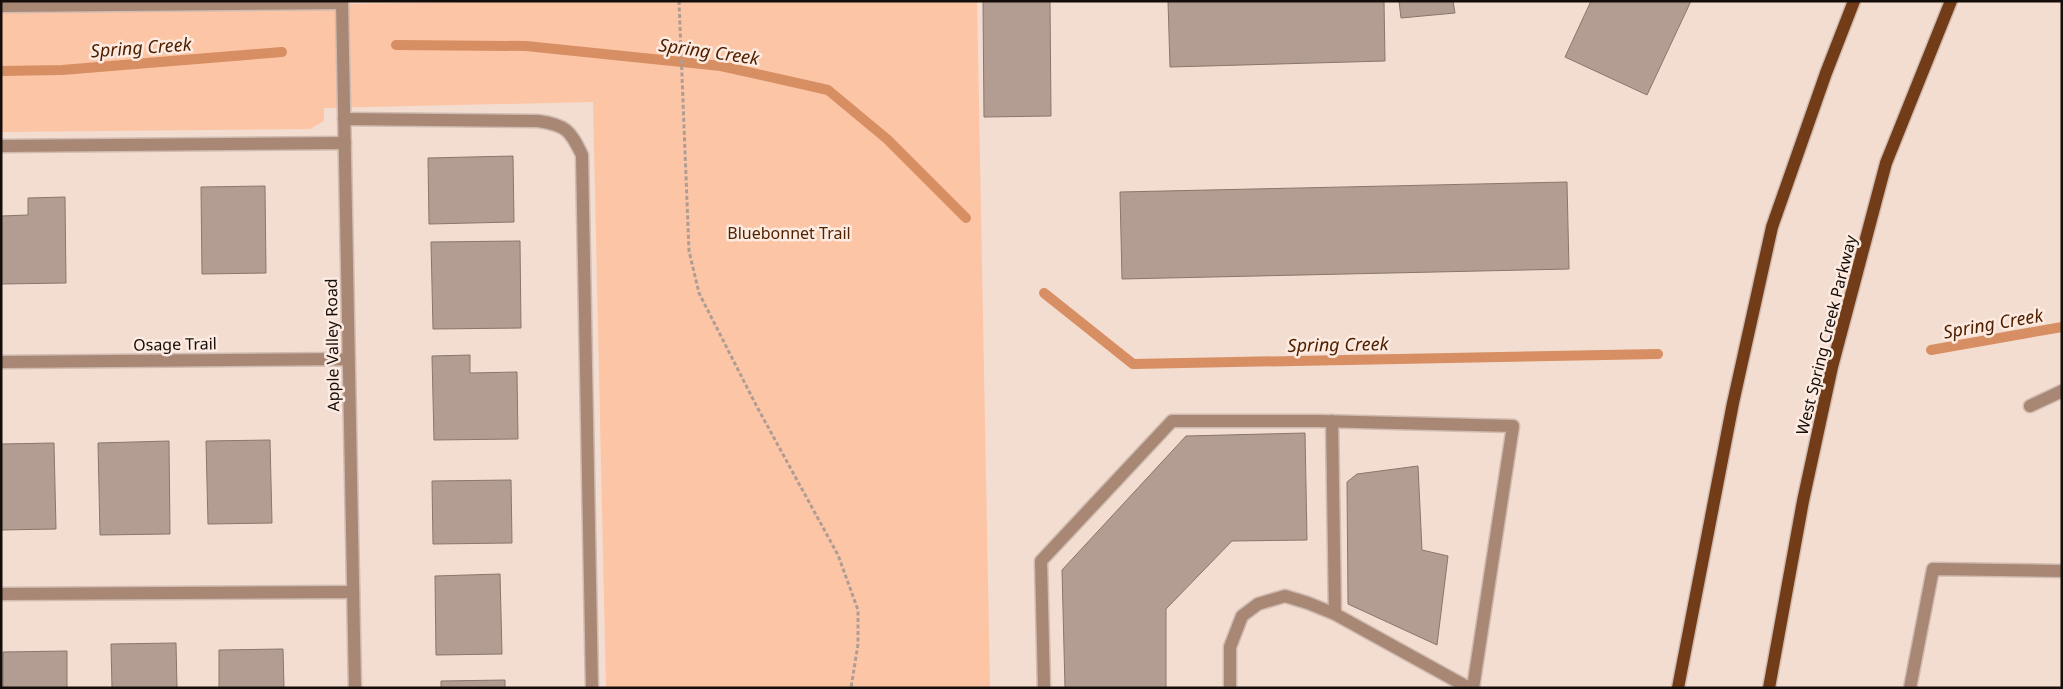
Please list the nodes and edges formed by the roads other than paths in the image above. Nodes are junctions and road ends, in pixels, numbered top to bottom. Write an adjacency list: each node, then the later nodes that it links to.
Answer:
1 (1854, 1): 23 (main road)
2 (1951, 1): 24 (main road, West Spring Creek Parkway)
3 (342, 2): 4 (street); 5 (street, Apple Valley Road)
4 (1, 6)
5 (344, 119): 6 (street, Apple Valley Road); 18 (street)
6 (345, 143): 7 (street); 8 (street, Apple Valley Road)
7 (1, 146)
8 (349, 359): 9 (street, Osage Trail); 14 (street, Apple Valley Road)
9 (1, 362)
10 (2062, 391): 11 (street)
11 (2030, 406)
12 (1332, 422): 16 (street); 19 (street); 22 (street)
13 (2062, 571): 25 (street)
14 (353, 592): 15 (street); 17 (street, Apple Valley Road)
15 (1, 594)
16 (1335, 614): 20 (street); 21 (street)
17 (355, 688)
18 (592, 688)
19 (1044, 688)
20 (1230, 688)
21 (1469, 688)
22 (1474, 688)
23 (1678, 688)
24 (1769, 688)
25 (1910, 688)

